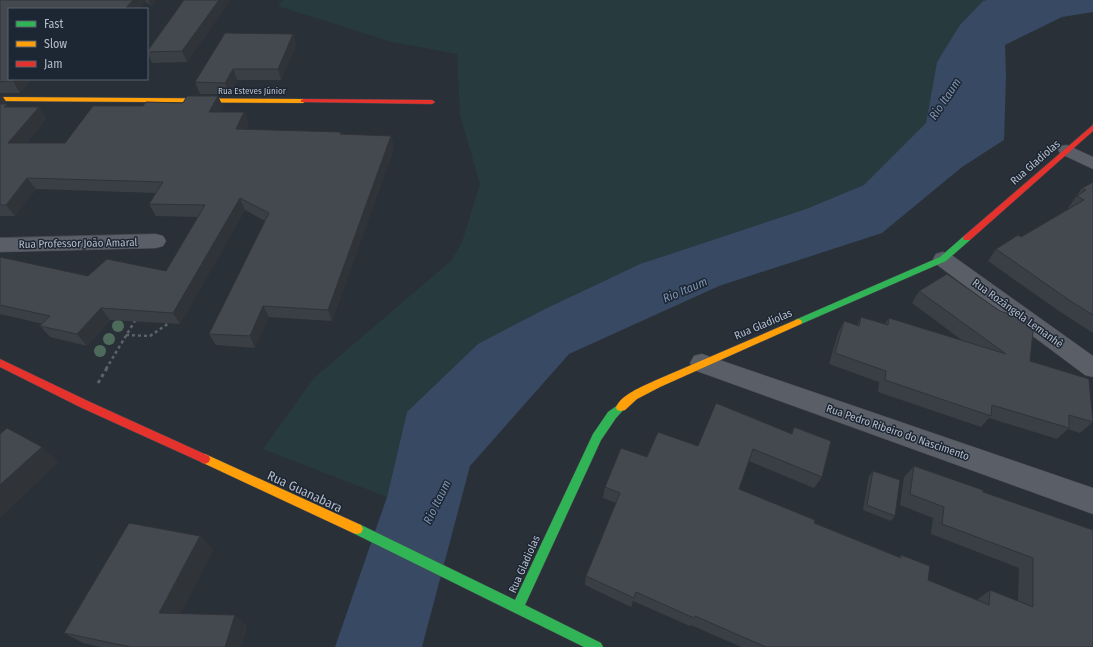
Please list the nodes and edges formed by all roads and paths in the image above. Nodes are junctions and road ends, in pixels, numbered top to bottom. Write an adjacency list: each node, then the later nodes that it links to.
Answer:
1 (0, 99): 2 (street, Rua Esteves Júnior)
2 (432, 102)
3 (1093, 127): 4 (street, Rua Gladiolas)
4 (1067, 150): 5 (street); 8 (street, Rua Gladiolas)
5 (1093, 164)
6 (156, 241): 7 (street, Rua Professor João Amaral)
7 (0, 245)
8 (943, 259): 13 (street, Rua Gladiolas); 14 (street, Rua Rozângela Lemanhê)
9 (138, 316): 11 (path)
10 (169, 323): 11 (path)
11 (126, 335): 15 (path)
12 (0, 363): 15 (street, Rua Guanabara)
13 (702, 363): 16 (street, Rua Pedro Ribeiro do Nascimento); 17 (street, Rua Gladiolas)
14 (1093, 368)
15 (86, 405): 17 (street, Rua Guanabara)
16 (1093, 501)
17 (518, 608): 18 (street, Rua Guanabara)
18 (597, 647)

